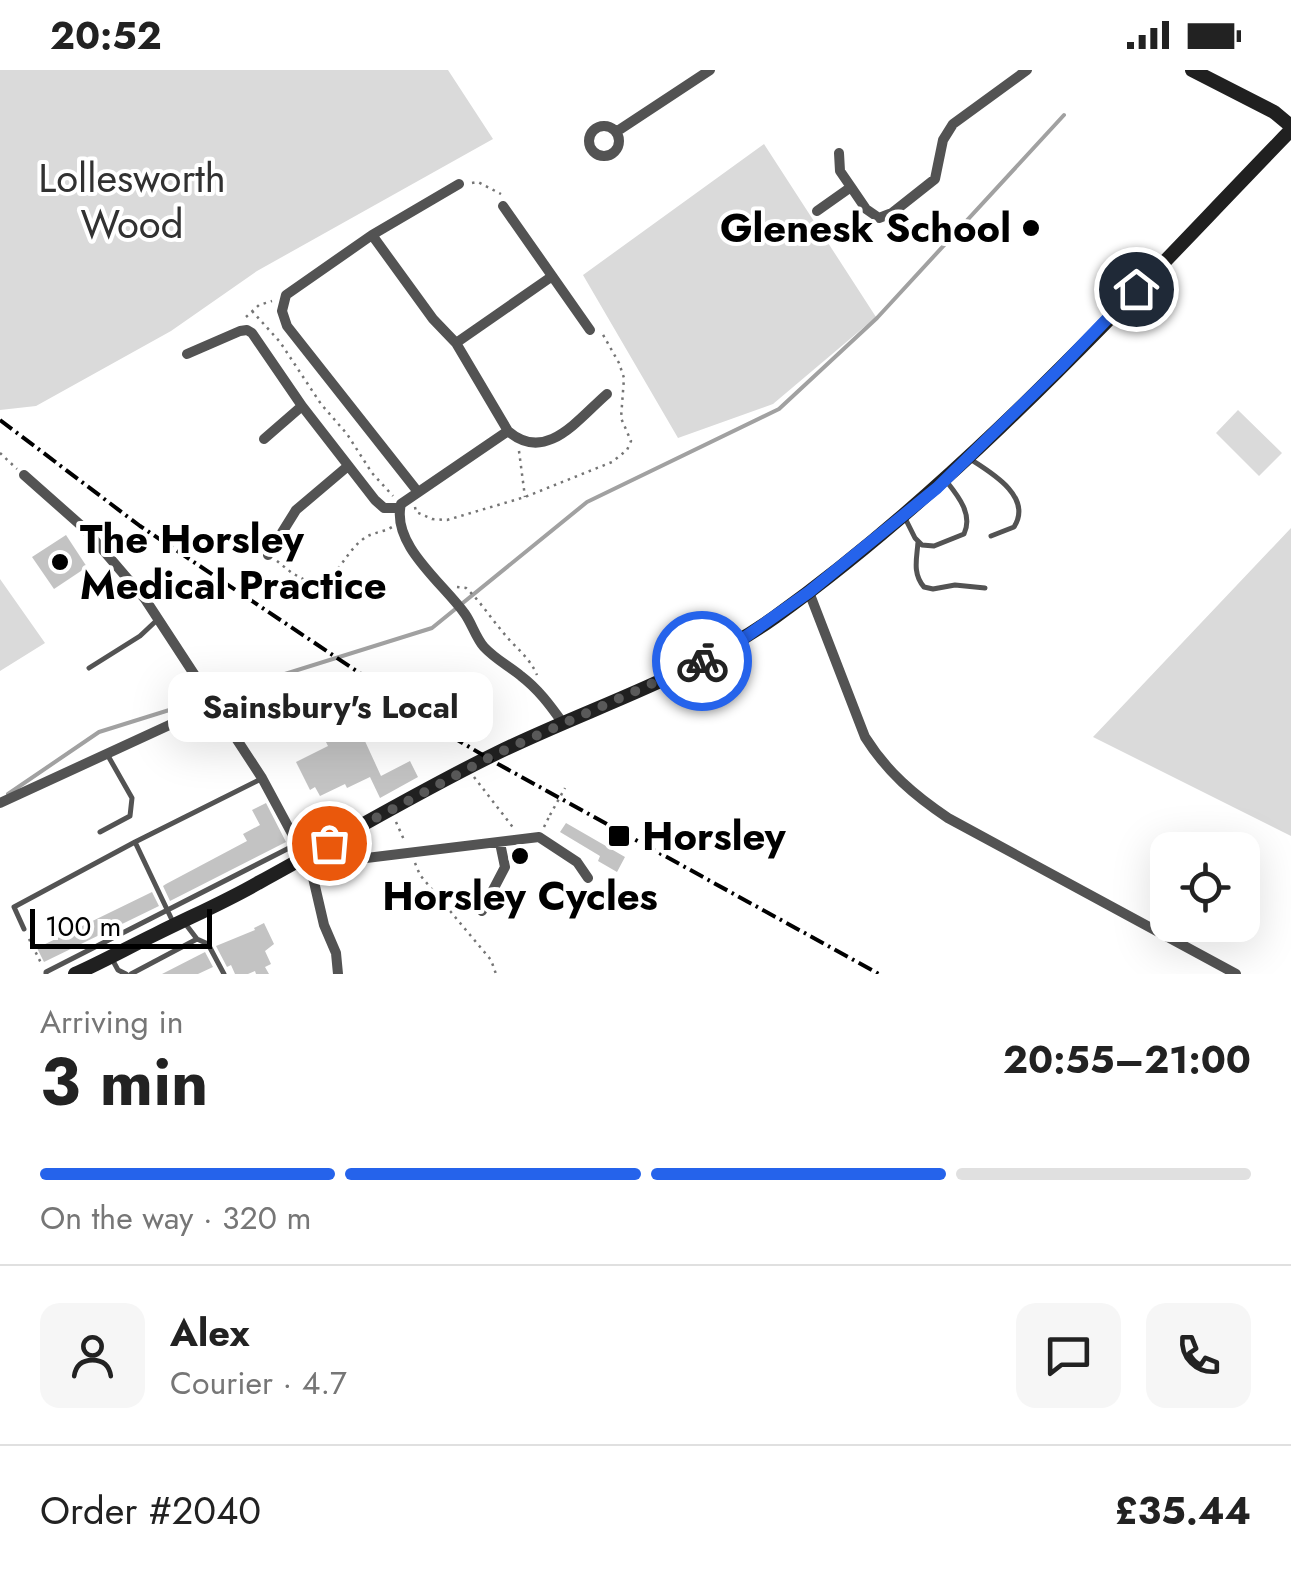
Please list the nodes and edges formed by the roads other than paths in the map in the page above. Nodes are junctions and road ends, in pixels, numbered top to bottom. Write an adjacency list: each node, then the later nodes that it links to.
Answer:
1 (710, 70): 5 (street)
2 (1027, 70): 8 (street)
3 (1192, 70): 4 (main road)
4 (1291, 128): 20 (main road)
5 (616, 132)
6 (839, 153): 8 (street)
7 (459, 184): 11 (street)
8 (851, 186): 10 (street)
9 (503, 206): 12 (street)
10 (816, 210)
11 (372, 236): 14 (street); 24 (street)
12 (550, 277): 13 (street); 14 (street)
13 (590, 330)
14 (456, 343): 18 (street)
15 (187, 354): 17 (street)
16 (607, 394): 18 (street)
17 (302, 406): 19 (street); 21 (street)
18 (513, 435): 24 (street)
19 (264, 439)
20 (968, 458): 23 (main road); 26 (lane)
21 (348, 466): 24 (street); 28 (street)
22 (20, 478): 31 (street)
23 (945, 480): 25 (main road); 27 (lane)
24 (406, 502): 34 (street)
25 (904, 515): 27 (lane); 30 (main road)
26 (991, 536)
27 (918, 542): 29 (lane)
28 (268, 555)
29 (985, 588)
30 (809, 592): 34 (main road); 56 (street)
31 (158, 620): 32 (lane); 33 (street)
32 (89, 668)
33 (215, 704): 35 (street); 36 (street)
34 (562, 722): 40 (main road)
35 (108, 754): 37 (street); 38 (lane)
36 (262, 778): 39 (lane); 42 (street)
37 (0, 804)
38 (100, 832)
39 (135, 842): 45 (lane); 48 (lane)
40 (329, 843): 42 (main road); 43 (street)
41 (500, 843): 43 (street); 44 (street); 46 (street)
42 (303, 855): 43 (street); 45 (lane); 47 (main road); 55 (street)
43 (338, 863)
44 (588, 878)
45 (168, 910): 47 (lane); 52 (lane)
46 (482, 910)
47 (179, 922): 49 (lane); 50 (main road)
48 (24, 928)
49 (197, 938): 53 (lane); 54 (lane)
50 (111, 956): 51 (main road); 53 (lane)
51 (83, 972)
52 (46, 973)
53 (128, 974)
54 (224, 974)
55 (338, 974)
56 (1236, 974)

